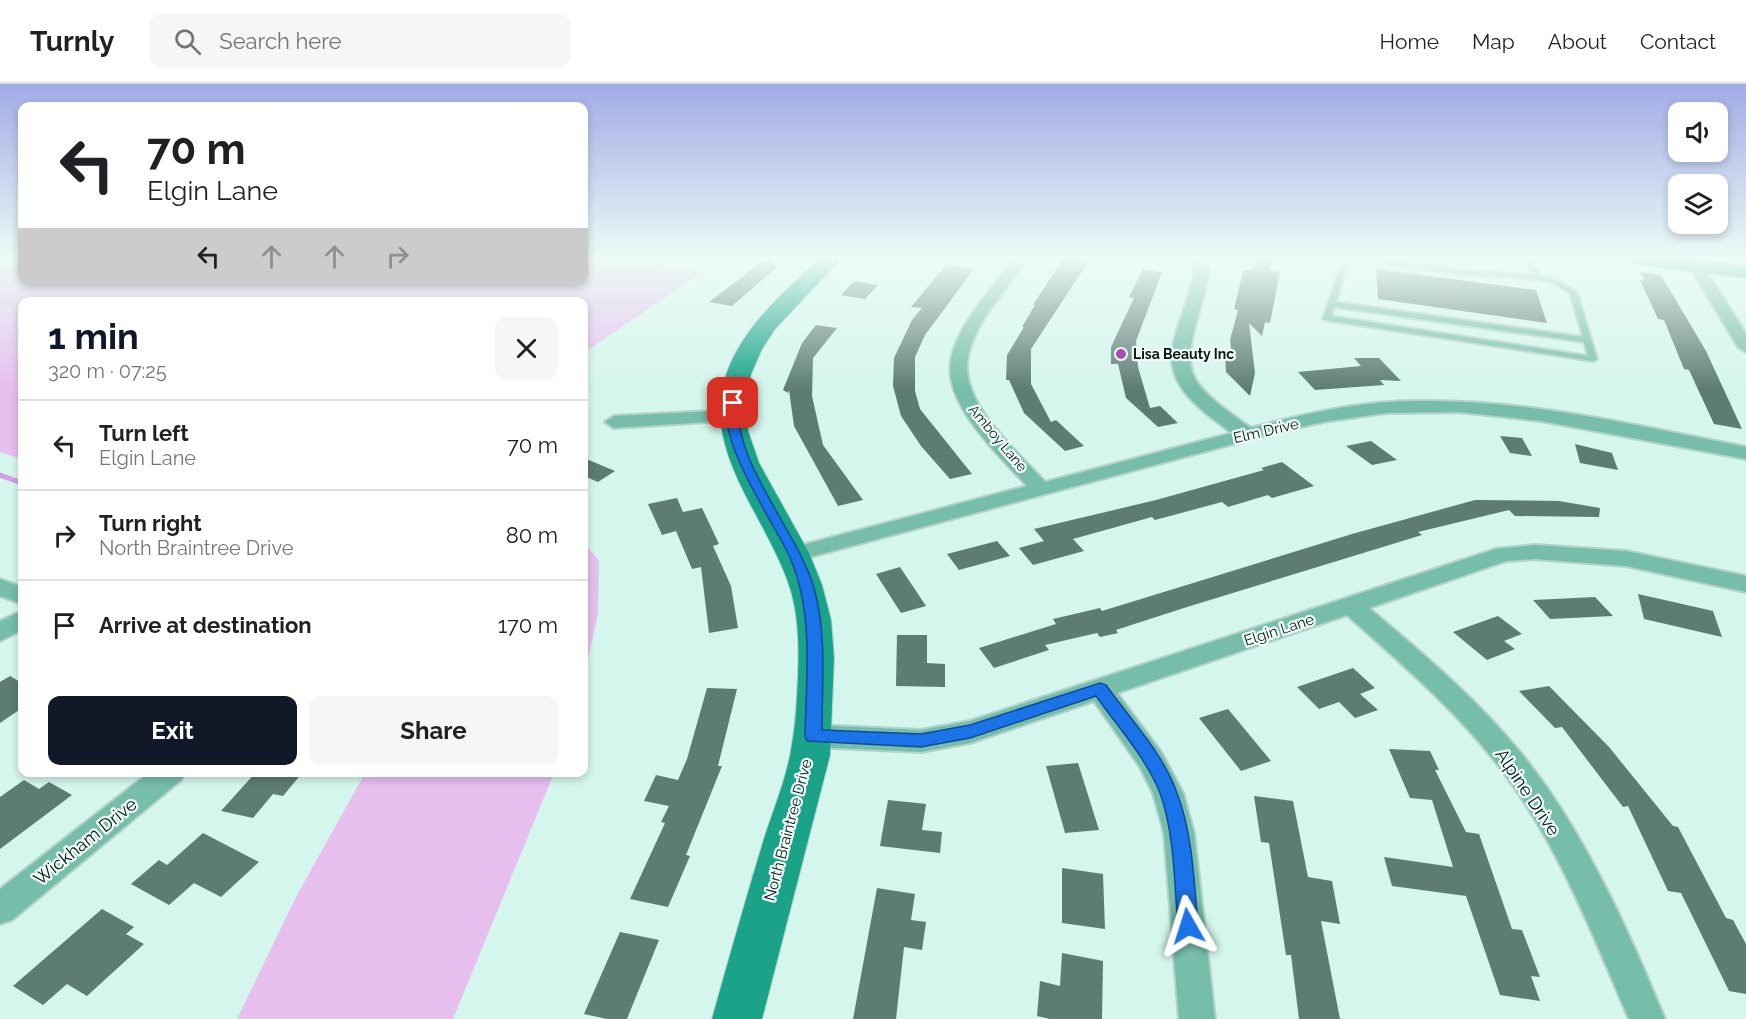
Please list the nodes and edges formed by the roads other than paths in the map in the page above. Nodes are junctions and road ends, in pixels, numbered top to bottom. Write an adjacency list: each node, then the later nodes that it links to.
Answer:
1 (786, 303): 11 (street, North Braintree Drive)
2 (992, 303): 15 (street, Amboy Lane)
3 (1194, 303): 13 (street)
4 (1576, 303): 9 (lane)
5 (1720, 303): 7 (street)
6 (1331, 304): 9 (lane); 9 (lane)
7 (1724, 311): 8 (street); 10 (street)
8 (1746, 314)
9 (1588, 340)
10 (1746, 347)
11 (732, 416): 12 (street); 16 (street, North Braintree Drive)
12 (614, 422)
13 (1248, 435): 14 (street, Elm Drive); 15 (street, Elm Drive)
14 (1746, 453)
15 (1041, 489): 16 (street, Elm Drive)
16 (795, 554): 24 (street, North Braintree Drive)
17 (1746, 584): 20 (street, Elgin Lane)
18 (0, 587): 19 (street)
19 (18, 594)
20 (1352, 606): 23 (street, Elgin Lane); 29 (street, Alpine Drive)
21 (18, 621): 22 (street)
22 (0, 632)
23 (1100, 689): 24 (street, Elgin Lane); 28 (street)
24 (813, 736): 27 (street, North Braintree Drive)
25 (165, 777): 26 (street, Wickham Drive)
26 (0, 909)
27 (737, 1019)
28 (1197, 1019)
29 (1647, 1019)

